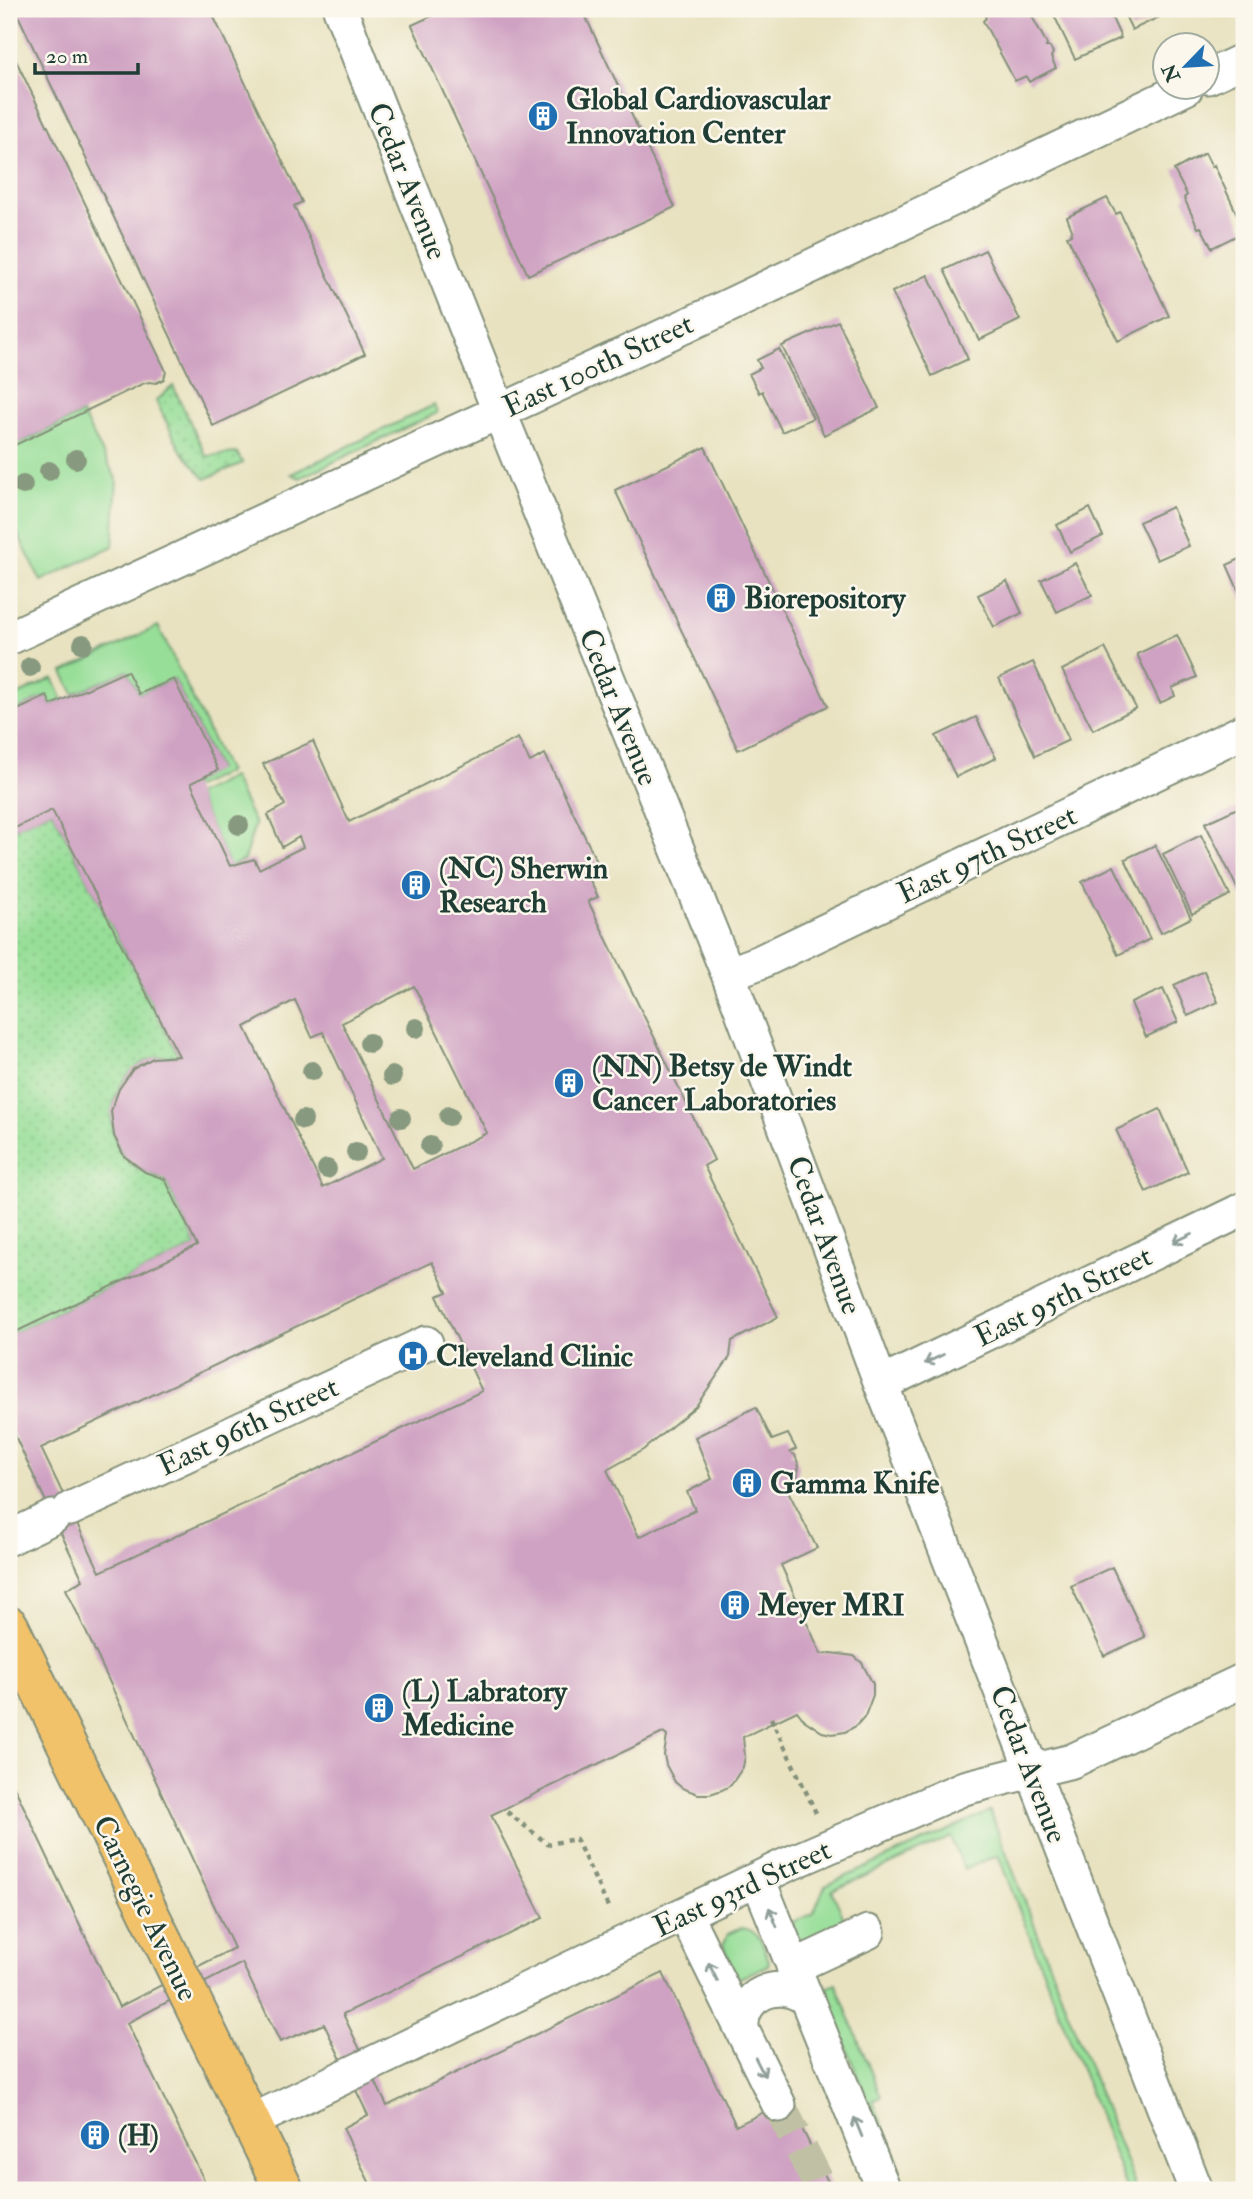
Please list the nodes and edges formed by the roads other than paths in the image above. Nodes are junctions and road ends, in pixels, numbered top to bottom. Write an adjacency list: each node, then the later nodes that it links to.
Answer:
1 (340, 9): 5 (street, Cedar Avenue)
2 (1244, 60): 3 (street)
3 (1222, 70)
4 (1156, 102): 5 (street, East 100th Street)
5 (499, 411): 6 (street, East 100th Street); 8 (street, Cedar Avenue)
6 (9, 638)
7 (1244, 732): 8 (street, East 97th Street)
8 (728, 974): 11 (street, Cedar Avenue)
9 (1244, 1209): 11 (street, East 95th Street, one-way to 11)
10 (426, 1343): 12 (street, East 96th Street)
11 (881, 1384): 15 (street, Cedar Avenue)
12 (9, 1538)
13 (9, 1626): 23 (main road, Carnegie Avenue)
14 (1244, 1680): 15 (street, East 93rd Street)
15 (1031, 1770): 16 (street, East 93rd Street); 26 (street, Cedar Avenue)
16 (758, 1880): 17 (street, East 93rd Street); 19 (street, one-way to 16)
17 (685, 1914): 21 (street, one-way to 17); 23 (street, East 93rd Street)
18 (868, 1932): 19 (street)
19 (793, 1967): 20 (street)
20 (806, 1999): 21 (street); 25 (street, one-way to 20)
21 (742, 2030): 22 (street, one-way to 22)
22 (779, 2105)
23 (250, 2122): 24 (main road, Carnegie Avenue)
24 (284, 2190)
25 (884, 2190)
26 (1196, 2190)

